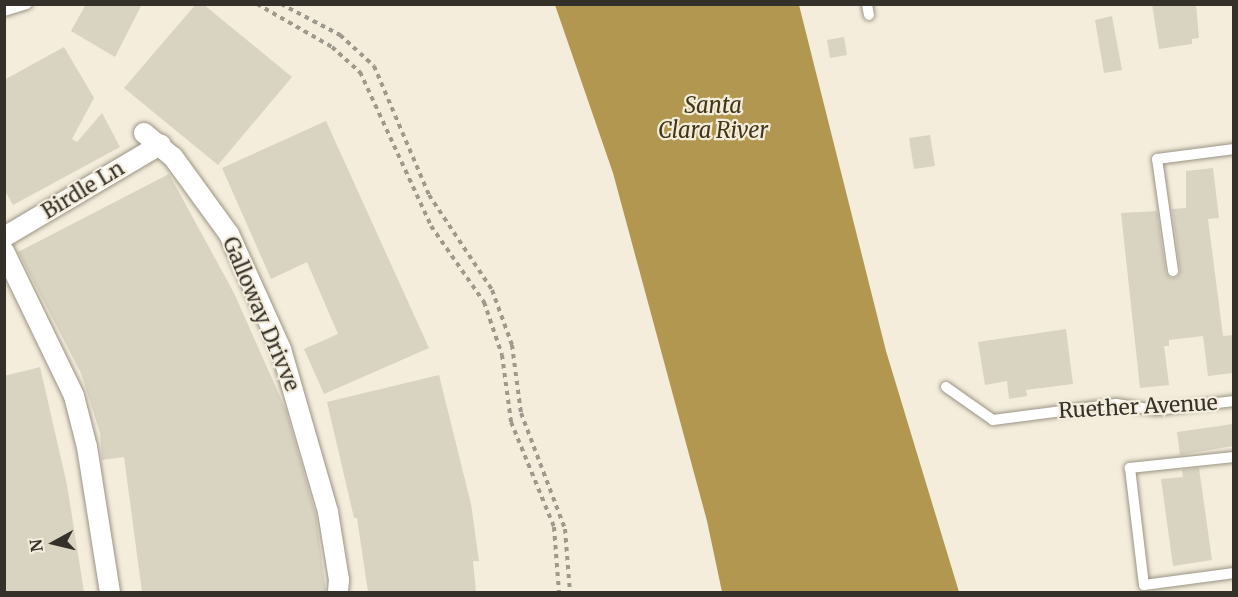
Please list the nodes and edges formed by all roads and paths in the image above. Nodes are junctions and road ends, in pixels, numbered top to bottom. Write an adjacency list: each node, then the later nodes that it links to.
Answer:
1 (27, 4): 4 (lane)
2 (257, 4): 17 (path)
3 (281, 4): 18 (path)
4 (4, 11)
5 (144, 133): 6 (street, Galloway Drivve)
6 (161, 144): 8 (street, Birdle Ln); 16 (street, Galloway Drivve)
7 (1233, 149): 10 (lane)
8 (4, 237)
9 (4, 251): 15 (street)
10 (1173, 271)
11 (945, 387): 12 (lane, Ruether Avenue)
12 (1233, 401)
13 (1233, 457): 14 (lane)
14 (1233, 573)
15 (110, 592)
16 (338, 592)
17 (559, 592)
18 (570, 592)

